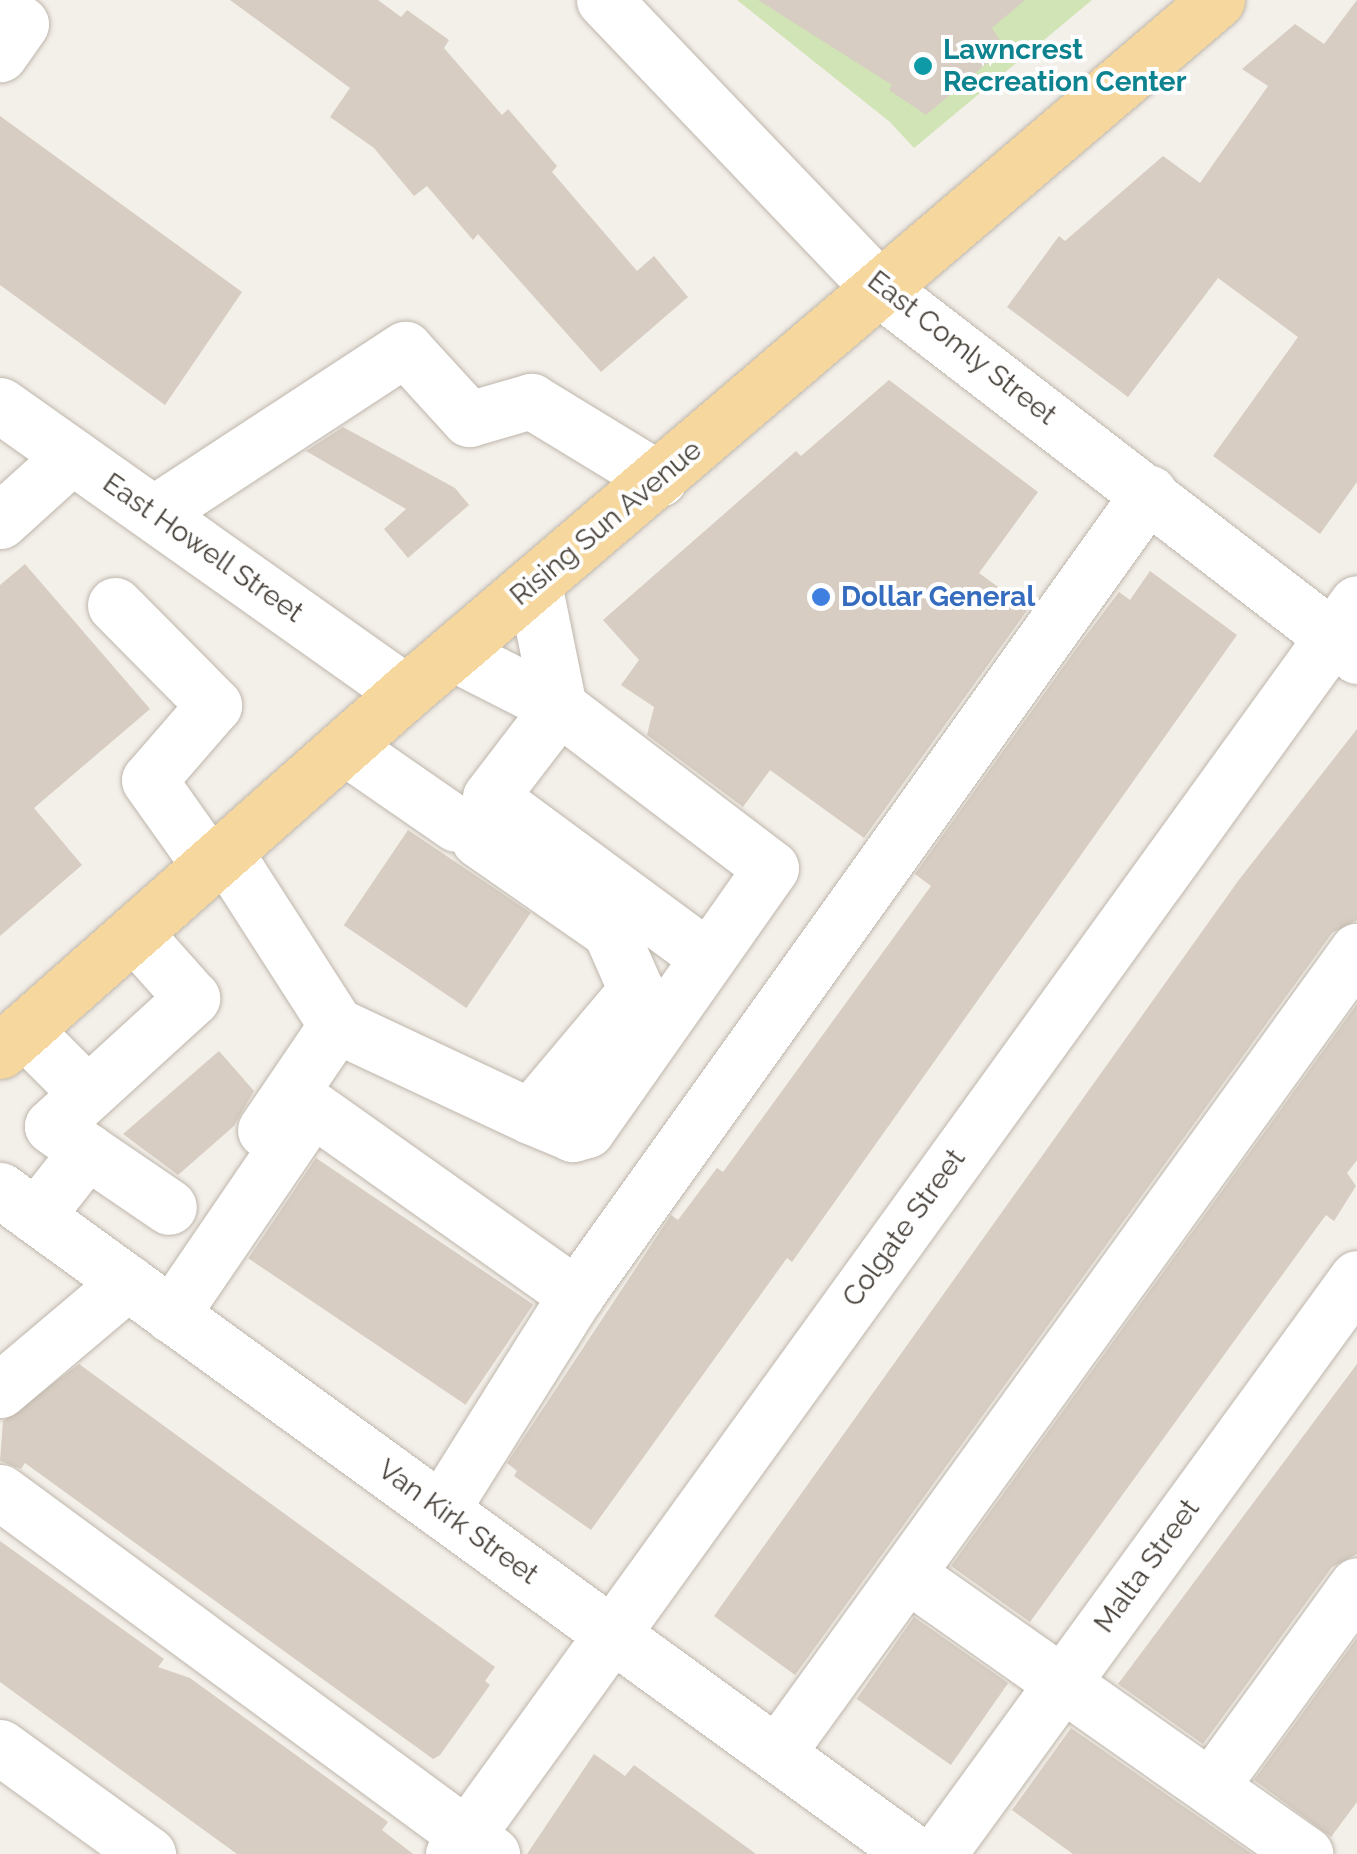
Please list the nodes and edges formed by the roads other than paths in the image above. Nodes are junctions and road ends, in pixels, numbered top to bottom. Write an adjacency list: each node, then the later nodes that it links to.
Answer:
1 (604, 0): 5 (street, East Comly Street)
2 (1216, 0): 5 (main road, Rising Sun Avenue)
3 (0, 8): 4 (street)
4 (0, 54)
5 (880, 289): 8 (main road, Rising Sun Avenue); 9 (street, East Comly Street)
6 (0, 405): 7 (street, East Howell Street)
7 (72, 456): 10 (street, East Howell Street); 11 (street)
8 (659, 479): 10 (street); 12 (main road, Rising Sun Avenue)
9 (1150, 492): 14 (street, East Comly Street); 31 (street)
10 (154, 514): 16 (street, East Howell Street)
11 (0, 521)
12 (534, 584): 15 (main road, Rising Sun Avenue); 17 (street)
13 (114, 605): 19 (street)
14 (1349, 632): 38 (street, Colgate Street)
15 (453, 653): 16 (main road, Rising Sun Avenue); 17 (street)
16 (406, 692): 18 (main road, Rising Sun Avenue)
17 (559, 707): 22 (street); 22 (street)
18 (344, 747): 19 (main road, Rising Sun Avenue); 26 (street)
19 (218, 859): 20 (main road, Rising Sun Avenue); 23 (street)
20 (134, 932): 24 (main road, Rising Sun Avenue); 25 (street)
21 (1357, 951): 36 (street)
22 (707, 958): 26 (street)
23 (336, 1025): 26 (street); 32 (street)
24 (12, 1041): 25 (street)
25 (88, 1094): 27 (street)
26 (530, 1116)
27 (88, 1150): 28 (street); 29 (street)
28 (18, 1204): 32 (street, Van Kirk Street)
29 (169, 1207)
30 (1357, 1278): 39 (street, Malta Street)
31 (576, 1294): 32 (street); 35 (street)
32 (150, 1299): 33 (street); 35 (street, Van Kirk Street)
33 (0, 1390)
34 (0, 1492): 43 (street)
35 (441, 1510): 38 (street, Van Kirk Street)
36 (906, 1574): 39 (street); 41 (street)
37 (1357, 1586): 42 (street)
38 (610, 1632): 41 (street, Van Kirk Street); 43 (street, Colgate Street)
39 (1064, 1680): 42 (street); 46 (street, Malta Street)
40 (0, 1747): 44 (street)
41 (777, 1753): 45 (street, Van Kirk Street)
42 (1211, 1786): 47 (street)
43 (471, 1848)
44 (148, 1854)
45 (915, 1854)
46 (938, 1854)
47 (1306, 1854)

